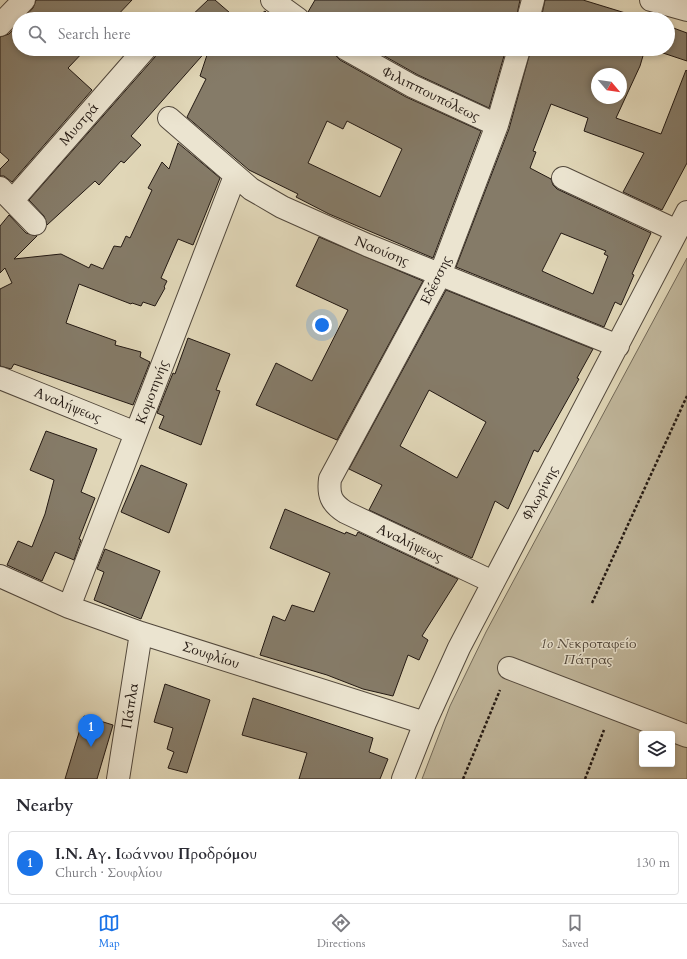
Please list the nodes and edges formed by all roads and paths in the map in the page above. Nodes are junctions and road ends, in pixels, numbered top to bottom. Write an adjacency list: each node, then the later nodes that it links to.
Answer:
1 (24, 0): 6 (street)
2 (272, 0): 8 (street)
3 (533, 0): 9 (street)
4 (651, 0): 5 (street)
5 (687, 10)
6 (12, 12)
7 (12, 12): 10 (street)
8 (288, 12)
9 (530, 12)
10 (0, 25)
11 (138, 56): 18 (street, Μυστρά)
12 (358, 56): 15 (street, Φιλιππουπόλεως)
13 (517, 56): 15 (street, Εδέσσης)
14 (170, 118): 16 (street, Ναούσης)
15 (497, 125): 22 (street, Εδέσσης)
16 (235, 176): 22 (street, Ναούσης); 26 (street, Κομοτηνής)
17 (563, 178): 21 (street)
18 (6, 194): 20 (street)
19 (687, 212): 21 (street, Φλωρίνης)
20 (35, 224)
21 (677, 231): 23 (street, Φλωρίνης)
22 (440, 275): 23 (street, Ναούσης); 27 (street, Εδέσσης)
23 (618, 346): 29 (street, Φλωρίνης)
24 (0, 378): 26 (street, Αναλήψεως)
25 (687, 396): 30 (path)
26 (136, 433): 31 (street, Κομοτηνής)
27 (331, 499): 29 (street, Αναλήψεως)
28 (0, 576): 31 (street, Σουφλίου)
29 (493, 582): 35 (street, Φλωρίνης)
30 (592, 603)
31 (69, 607): 32 (street, Σουφλίου)
32 (141, 633): 35 (street, Σουφλίου); 37 (street, Πάπλα)
33 (509, 668): 34 (street); 39 (path)
34 (614, 708): 36 (street); 40 (path)
35 (425, 723): 38 (street, Φλωρίνης)
36 (687, 736)
37 (118, 779)
38 (403, 779)
39 (463, 779)
40 (585, 779)

